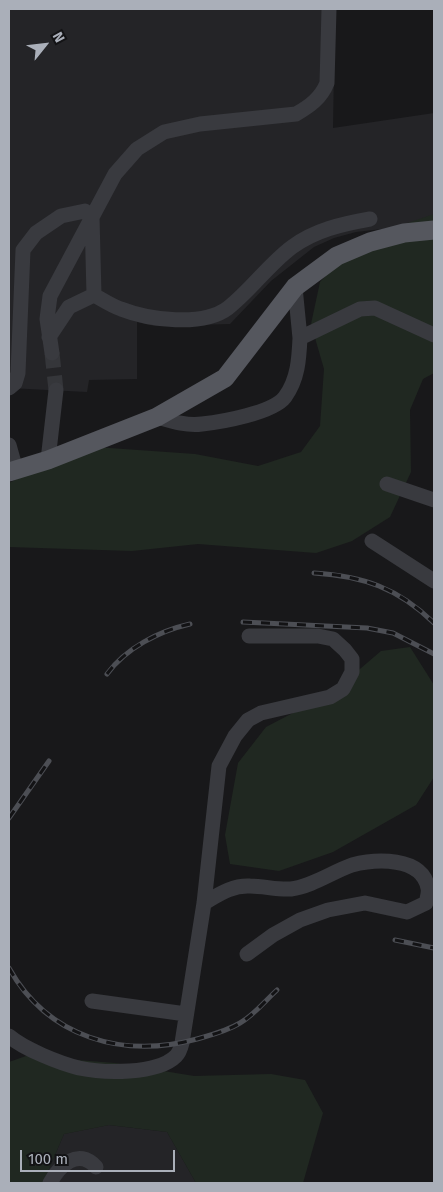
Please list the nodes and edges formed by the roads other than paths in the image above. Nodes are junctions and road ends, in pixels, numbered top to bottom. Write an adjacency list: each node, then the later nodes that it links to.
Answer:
1 (329, 9): 2 (street)
2 (92, 217): 6 (street); 8 (street); 11 (street)
3 (370, 219): 6 (street)
4 (434, 230): 5 (main road)
5 (295, 286): 9 (street); 13 (main road)
6 (94, 295): 8 (street)
7 (434, 335): 9 (street)
8 (49, 337): 10 (street)
9 (300, 338): 13 (street)
10 (52, 353)
11 (9, 388)
12 (56, 390): 15 (street)
13 (157, 417): 15 (main road)
14 (9, 449): 16 (street)
15 (48, 460): 16 (main road)
16 (13, 471)
17 (387, 484): 18 (street)
18 (434, 500)
19 (372, 541): 20 (street)
20 (434, 581)
21 (249, 636): 22 (street)
22 (204, 903): 23 (street); 25 (street)
23 (247, 954)
24 (92, 1001): 25 (street)
25 (186, 1014): 26 (street)
26 (9, 1036)
27 (96, 1167): 28 (street)
28 (50, 1183)

